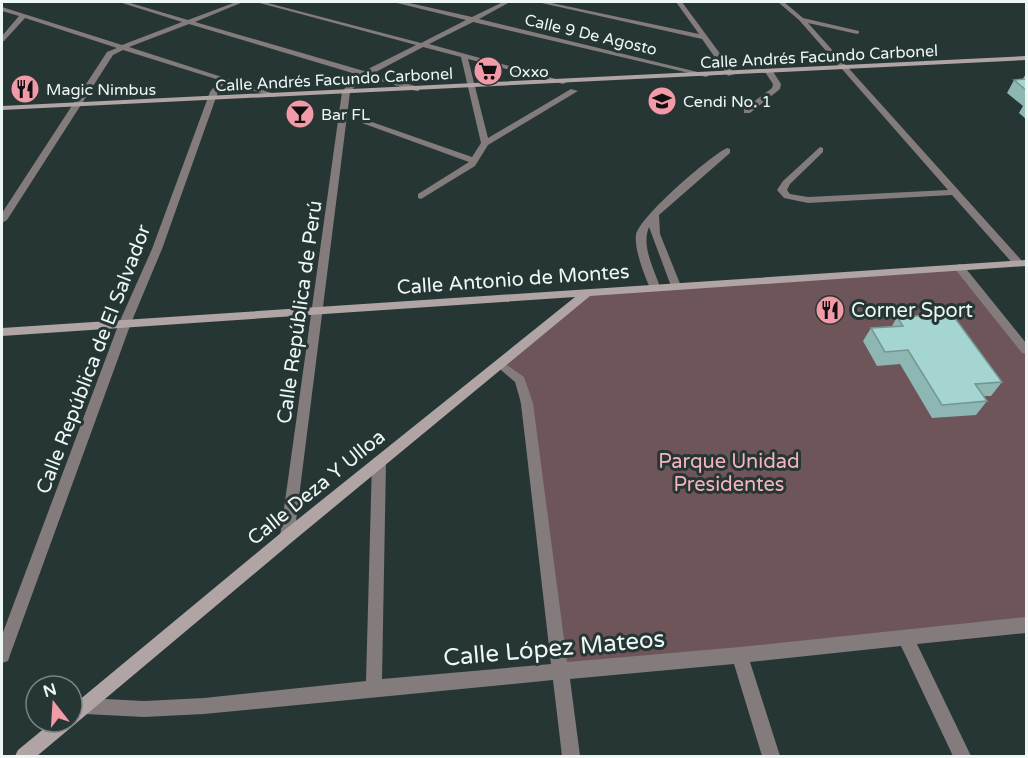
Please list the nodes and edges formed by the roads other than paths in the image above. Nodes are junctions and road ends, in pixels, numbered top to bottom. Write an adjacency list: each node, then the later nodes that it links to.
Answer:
1 (122, 2): 14 (street)
2 (240, 2): 14 (street)
3 (259, 2): 19 (street)
4 (399, 2): 12 (street, Calle 9 De Agosto)
5 (507, 2): 12 (street)
6 (540, 2): 16 (street)
7 (672, 2): 16 (street)
8 (679, 2): 17 (street)
9 (781, 2): 13 (street)
10 (2, 9): 11 (street)
11 (23, 16): 18 (street); 20 (street)
12 (472, 19): 19 (street); 27 (street, Calle 9 De Agosto)
13 (801, 19): 15 (street); 23 (street)
14 (188, 22): 20 (street); 25 (street)
15 (857, 32)
16 (695, 35): 17 (street); 26 (street)
17 (704, 37): 26 (street)
18 (2, 40)
19 (422, 45): 21 (street); 25 (street)
20 (123, 47): 28 (street); 36 (street)
21 (464, 56): 29 (street); 30 (street)
22 (1026, 58): 23 (main road, Calle Andrés Facundo Carbonel)
23 (845, 68): 24 (main road, Calle Andrés Facundo Carbonel); 44 (street)
24 (769, 72): 26 (main road, Calle Andrés Facundo Carbonel); 38 (street)
25 (365, 74): 31 (street); 33 (street)
26 (727, 74): 27 (main road, Calle Andrés Facundo Carbonel)
27 (706, 75): 29 (main road, Calle Andrés Facundo Carbonel)
28 (223, 79): 34 (street); 35 (street, Calle República de El Salvador)
29 (563, 82): 30 (main road, Calle Andrés Facundo Carbonel)
30 (470, 86): 31 (main road, Calle Andrés Facundo Carbonel); 40 (street)
31 (416, 89): 33 (main road, Calle Andrés Facundo Carbonel)
32 (574, 91): 40 (street)
33 (346, 92): 34 (main road, Calle Andrés Facundo Carbonel); 53 (street, Calle República de Perú)
34 (274, 95): 35 (main road, Calle Andrés Facundo Carbonel)
35 (212, 98): 36 (main road, Calle Andrés Facundo Carbonel); 54 (street, Calle República de El Salvador)
36 (76, 105): 37 (main road, Calle Andrés Facundo Carbonel); 47 (street)
37 (2, 108)
38 (747, 111)
39 (366, 123): 43 (street)
40 (485, 143): 43 (street)
41 (820, 150): 44 (street)
42 (727, 151): 46 (street)
43 (476, 161): 45 (street)
44 (954, 192): 48 (street)
45 (421, 196)
46 (654, 215): 50 (street); 51 (street)
47 (2, 220)
48 (1023, 263): 49 (main road, Calle Antonio de Montes)
49 (959, 267): 50 (main road, Calle Antonio de Montes); 56 (street)
50 (676, 286): 51 (main road, Calle Antonio de Montes)
51 (656, 288): 52 (main road, Calle Antonio de Montes)
52 (589, 291): 53 (main road, Calle Antonio de Montes); 57 (main road, Calle Deza Y Ulloa)
53 (316, 310): 54 (main road, Calle Antonio de Montes); 59 (street, Calle República de Perú)
54 (125, 323): 55 (main road, Calle Antonio de Montes); 62 (street, Calle República de El Salvador)
55 (2, 332)
56 (1026, 350)
57 (501, 365): 58 (main road, Calle Deza Y Ulloa); 64 (street)
58 (380, 462): 59 (main road, Calle Deza Y Ulloa); 65 (street)
59 (286, 537): 66 (main road, Calle Deza Y Ulloa)
60 (1026, 625): 61 (street, Calle López Mateos)
61 (905, 637): 63 (street, Calle López Mateos); 72 (street)
62 (2, 655)
63 (740, 655): 64 (street, Calle López Mateos); 71 (street)
64 (561, 672): 65 (street, Calle López Mateos); 70 (street)
65 (374, 688): 67 (street, Calle López Mateos)
66 (84, 706)
67 (84, 711)
68 (51, 734): 69 (main road)
69 (24, 756)
70 (571, 756)
71 (771, 756)
72 (962, 756)

